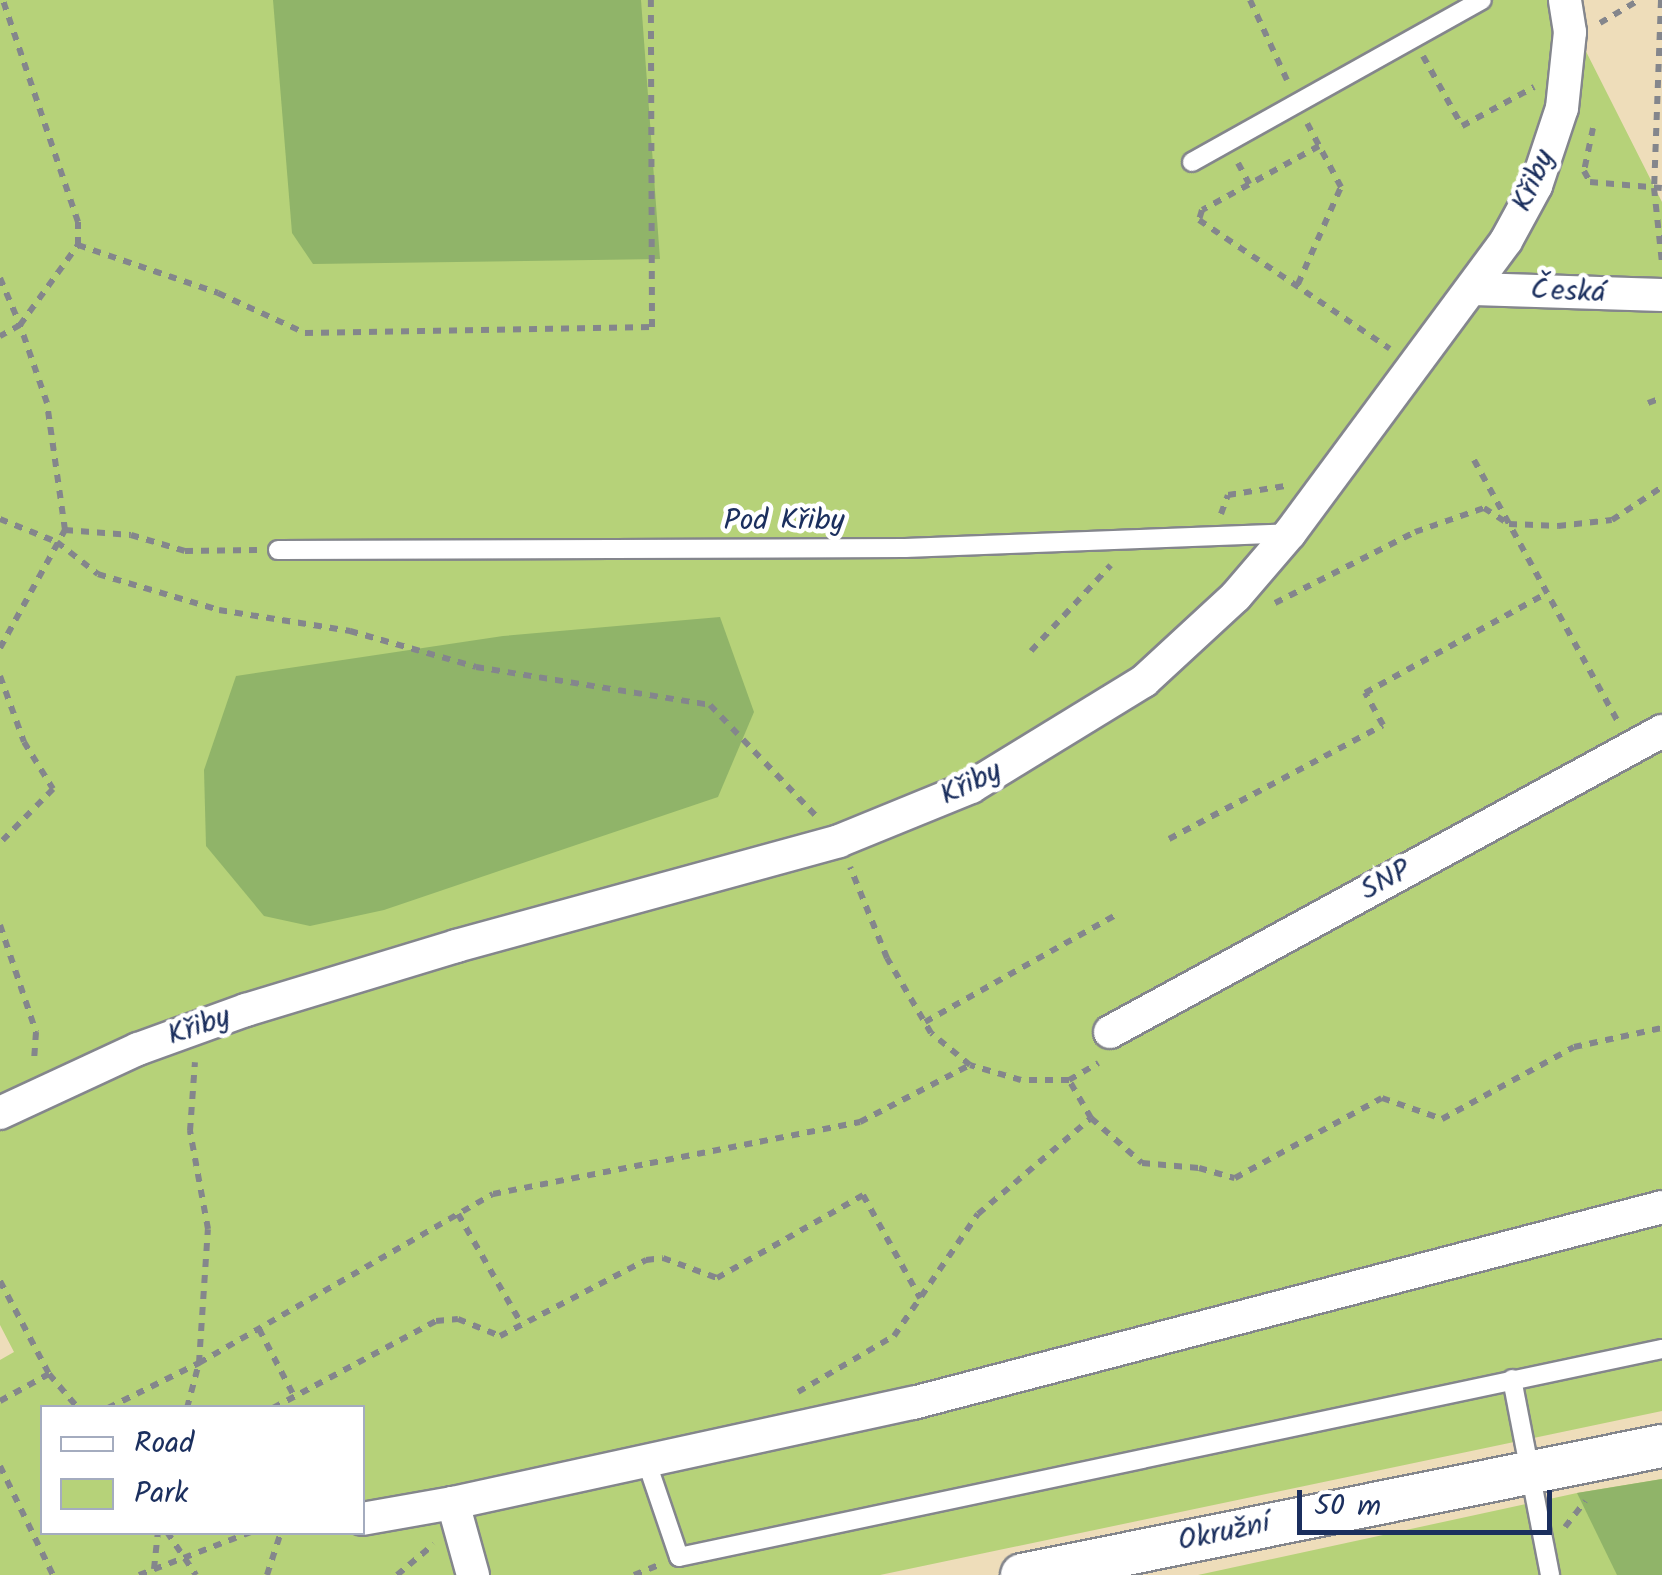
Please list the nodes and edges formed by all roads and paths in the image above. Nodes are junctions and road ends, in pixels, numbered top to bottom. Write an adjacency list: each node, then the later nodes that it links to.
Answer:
1 (3, 0): 18 (path)
2 (651, 0): 18 (path)
3 (1250, 0): 13 (path)
4 (1482, 0): 13 (lane)
5 (1565, 0): 22 (street, Křiby)
6 (1661, 0): 17 (path)
7 (1600, 23): 8 (path)
8 (1602, 39)
9 (1420, 51): 11 (path)
10 (1540, 69): 11 (path)
11 (1537, 85): 12 (path)
12 (1535, 98)
13 (1299, 104): 15 (path); 16 (lane)
14 (1596, 114): 17 (path)
15 (1319, 146): 21 (path); 21 (path)
16 (1192, 162)
17 (1658, 188): 19 (path)
18 (78, 245): 24 (path)
19 (1662, 265)
20 (0, 278): 24 (path)
21 (1298, 284): 26 (path)
22 (1474, 289): 23 (street, Česká); 36 (street, Křiby)
23 (1662, 295)
24 (20, 325): 25 (path); 34 (path)
25 (0, 336)
26 (1395, 352)
27 (1662, 398): 28 (path)
28 (1648, 404)
29 (1474, 460): 33 (path)
30 (1292, 484): 35 (path)
31 (1662, 486): 33 (path)
32 (0, 519): 38 (path)
33 (1508, 524): 40 (path); 41 (path)
34 (64, 530): 38 (path); 39 (path)
35 (1214, 534): 36 (lane, Pod Křiby); 37 (lane, Pod Křiby)
36 (1290, 534): 48 (street, Křiby)
37 (1130, 540): 39 (lane, Pod Křiby); 43 (path)
38 (57, 542): 42 (path); 48 (path)
39 (278, 550)
40 (1547, 593): 46 (path); 47 (path)
41 (1266, 608)
42 (0, 648)
43 (1031, 651)
44 (0, 676): 49 (path)
45 (1662, 730): 46 (street, SNP)
46 (1631, 747): 55 (street, SNP)
47 (1169, 839)
48 (839, 842): 52 (path); 53 (street, Křiby)
49 (0, 844)
50 (1116, 915): 52 (path)
51 (0, 925): 57 (path)
52 (925, 1022): 56 (path)
53 (198, 1028): 57 (street, Křiby); 66 (path)
54 (1662, 1028): 58 (path)
55 (1110, 1032)
56 (970, 1065): 58 (path); 60 (path)
57 (6, 1110)
58 (1092, 1118): 62 (path)
59 (1662, 1207): 75 (street)
60 (458, 1214): 63 (path); 64 (path)
61 (0, 1281): 67 (path)
62 (920, 1298): 63 (path); 75 (path)
63 (522, 1326): 69 (path)
64 (259, 1328): 66 (path); 69 (path)
65 (1662, 1350): 68 (lane)
66 (199, 1363): 72 (path); 73 (path)
67 (50, 1374): 70 (path); 71 (path)
68 (1512, 1379): 77 (lane); 79 (lane)
69 (294, 1396): 74 (path)
70 (0, 1401)
71 (76, 1405)
72 (114, 1405)
73 (189, 1405)
74 (278, 1405)
75 (780, 1434): 77 (street)
76 (1662, 1446): 79 (street, Okružní)
77 (647, 1463): 80 (street)
78 (0, 1466): 88 (path)
79 (1532, 1469): 94 (street, Okružní); 95 (lane)
80 (456, 1514): 81 (street); 92 (path); 93 (street)
81 (365, 1519)
82 (158, 1535): 87 (path)
83 (170, 1535): 86 (path)
84 (244, 1535): 86 (path)
85 (280, 1535): 91 (path)
86 (186, 1559): 87 (path); 90 (path)
87 (153, 1572): 89 (path)
88 (52, 1575)
89 (139, 1575)
90 (196, 1575)
91 (266, 1575)
92 (397, 1575)
93 (474, 1575)
94 (1022, 1575)
95 (1550, 1575)

